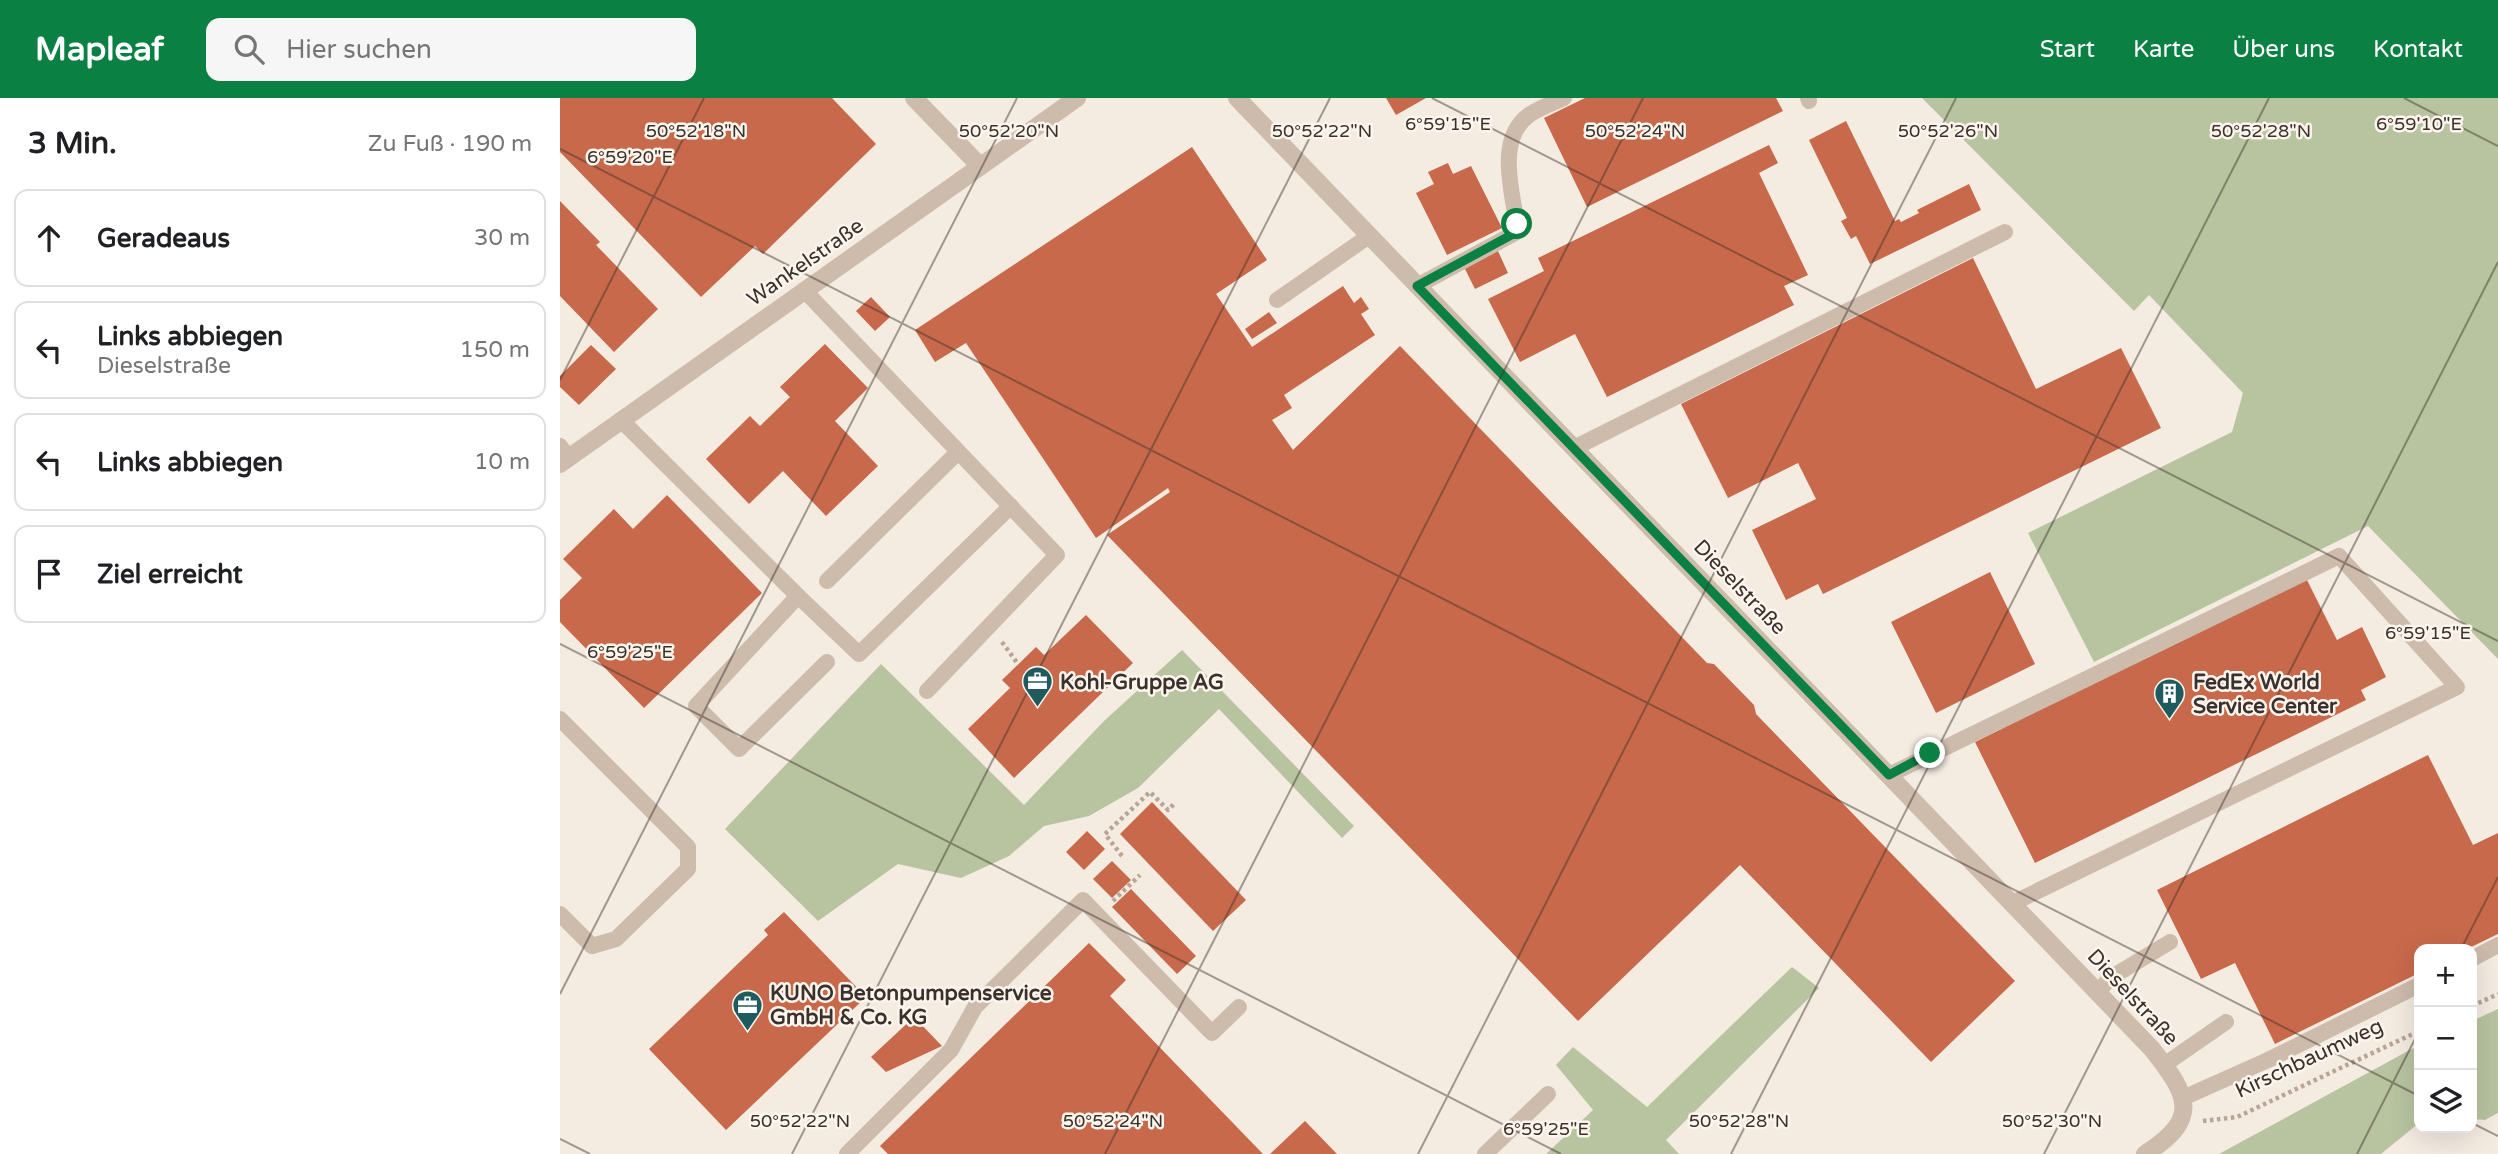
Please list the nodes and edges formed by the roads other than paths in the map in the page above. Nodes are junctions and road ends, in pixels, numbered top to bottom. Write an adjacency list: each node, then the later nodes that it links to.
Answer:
1 (914, 98): 5 (street)
2 (1077, 98): 5 (street, Wankelstraße)
3 (1237, 98): 7 (street, Dieselstraße)
4 (1564, 98): 8 (lane)
5 (980, 166): 9 (street, Wankelstraße)
6 (2004, 232): 12 (lane)
7 (1369, 236): 8 (street, Dieselstraße); 10 (lane)
8 (1417, 286): 12 (street, Dieselstraße)
9 (804, 290): 11 (street, Wankelstraße); 13 (lane)
10 (1277, 300)
11 (621, 420): 14 (street, Wankelstraße); 17 (lane)
12 (1574, 448): 21 (street, Dieselstraße)
13 (958, 452): 15 (lane); 16 (lane)
14 (563, 456)
15 (1011, 506): 17 (lane); 19 (lane)
16 (827, 581)
17 (799, 596): 18 (lane)
18 (827, 662)
19 (927, 691)
20 (560, 719): 23 (lane)
21 (1889, 775): 22 (street, Dieselstraße); 22 (lane)
22 (2013, 903): 28 (street, Dieselstraße)
23 (560, 914)
24 (2170, 942): 28 (lane)
25 (2498, 945): 26 (lane)
26 (2477, 956)
27 (2414, 987): 33 (lane)
28 (2098, 992): 31 (street, Dieselstraße)
29 (1239, 1007): 34 (lane)
30 (2226, 1022): 31 (lane)
31 (2164, 1065): 33 (street, Dieselstraße)
32 (1548, 1094): 35 (lane)
33 (2183, 1098): 36 (street)
34 (847, 1154)
35 (1485, 1154)
36 (2146, 1154)

